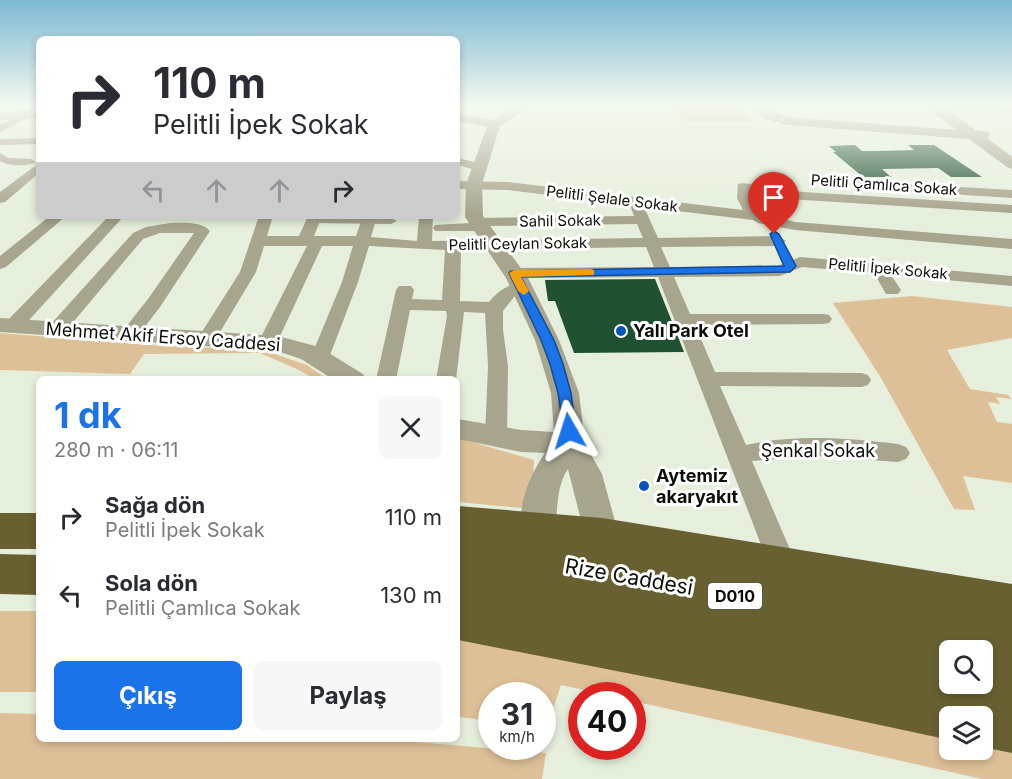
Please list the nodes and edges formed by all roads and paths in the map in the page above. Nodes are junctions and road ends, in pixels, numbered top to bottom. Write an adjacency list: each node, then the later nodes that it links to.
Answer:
1 (489, 142): 9 (street)
2 (987, 142): 7 (street)
3 (991, 142): 4 (street)
4 (1012, 155)
5 (0, 156): 6 (street)
6 (36, 164): 14 (street)
7 (1012, 164)
8 (460, 165): 9 (street, Pelitli Şelale Sokak)
9 (470, 178): 16 (street, Pelitli Şelale Sokak); 25 (street)
10 (850, 185): 11 (street)
11 (743, 188): 15 (street, Pelitli Çamlıca Sokak); 17 (street)
12 (896, 188): 13 (street)
13 (1012, 194)
14 (0, 200)
15 (1012, 209)
16 (639, 211): 17 (street, Pelitli Şelale Sokak); 25 (street, Sahil Sokak); 32 (street)
17 (762, 217): 27 (street, Pelitli Şelale Sokak); 31 (street); 33 (street, Pelitli Şelale Sokak)
18 (55, 219): 37 (street)
19 (114, 219): 51 (street)
20 (266, 219): 28 (street)
21 (314, 219): 22 (street); 29 (street)
22 (369, 219): 24 (street); 30 (street)
23 (426, 219): 35 (street)
24 (391, 221)
25 (479, 224): 26 (street, Sahil Sokak); 34 (street)
26 (440, 228)
27 (1012, 237)
28 (259, 241): 29 (street, Pelitli Ceylan Sokak); 54 (street)
29 (311, 241): 30 (street, Pelitli Ceylan Sokak); 55 (street)
30 (362, 241): 35 (street, Pelitli Ceylan Sokak); 56 (street)
31 (778, 241): 32 (street, Pelitli Ceylan Sokak); 38 (street)
32 (651, 242): 34 (street, Pelitli Ceylan Sokak); 40 (street)
33 (1012, 244)
34 (496, 245): 36 (street, Pelitli Ceylan Sokak); 42 (street)
35 (424, 246): 36 (street, Pelitli Ceylan Sokak)
36 (453, 246): 47 (street)
37 (0, 264)
38 (791, 266): 39 (street, Pelitli İpek Sokak); 40 (street, Pelitli İpek Sokak)
39 (879, 268): 41 (street, Pelitli İpek Sokak); 45 (street)
40 (664, 271): 42 (street, Pelitli İpek Sokak); 50 (street)
41 (916, 272): 43 (street, Pelitli İpek Sokak); 44 (street)
42 (518, 280): 48 (street); 64 (street)
43 (1005, 280): 46 (street)
44 (925, 288)
45 (892, 290)
46 (1012, 298)
47 (454, 306): 48 (street); 58 (street); 59 (street)
48 (496, 308): 63 (street)
49 (823, 319): 50 (street)
50 (684, 320): 60 (street)
51 (7, 325): 52 (street, Mehmet Akif Ersoy Caddesi)
52 (57, 329): 53 (street, Mehmet Akif Ersoy Caddesi); 53 (street)
53 (130, 333): 54 (street, Mehmet Akif Ersoy Caddesi)
54 (207, 338): 55 (street, Mehmet Akif Ersoy Caddesi)
55 (268, 343): 56 (street, Mehmet Akif Ersoy Caddesi)
56 (320, 359): 57 (street, Mehmet Akif Ersoy Caddesi)
57 (348, 376)
58 (387, 376)
59 (448, 376)
60 (708, 379): 61 (street); 66 (street)
61 (861, 380)
62 (460, 429): 63 (street)
63 (496, 437): 64 (street)
64 (570, 444): 68 (street); 71 (street)
65 (898, 453): 66 (street, Şenkal Sokak)
66 (739, 455): 73 (street)
67 (460, 523): 68 (highway)
68 (538, 529): 71 (highway)
69 (0, 531): 70 (highway)
70 (36, 531)
71 (602, 536): 73 (highway)
72 (460, 552): 79 (highway, Rize Caddesi / D010)
73 (784, 568): 77 (highway)
74 (0, 574): 75 (highway)
75 (36, 574)
76 (460, 585): 80 (highway, Rize Caddesi / D010)
77 (1012, 606)
78 (460, 618): 83 (highway)
79 (1012, 648)
80 (939, 676)
81 (993, 686): 82 (highway)
82 (1012, 690)
83 (939, 711)
84 (993, 722): 85 (highway)
85 (1012, 726)

